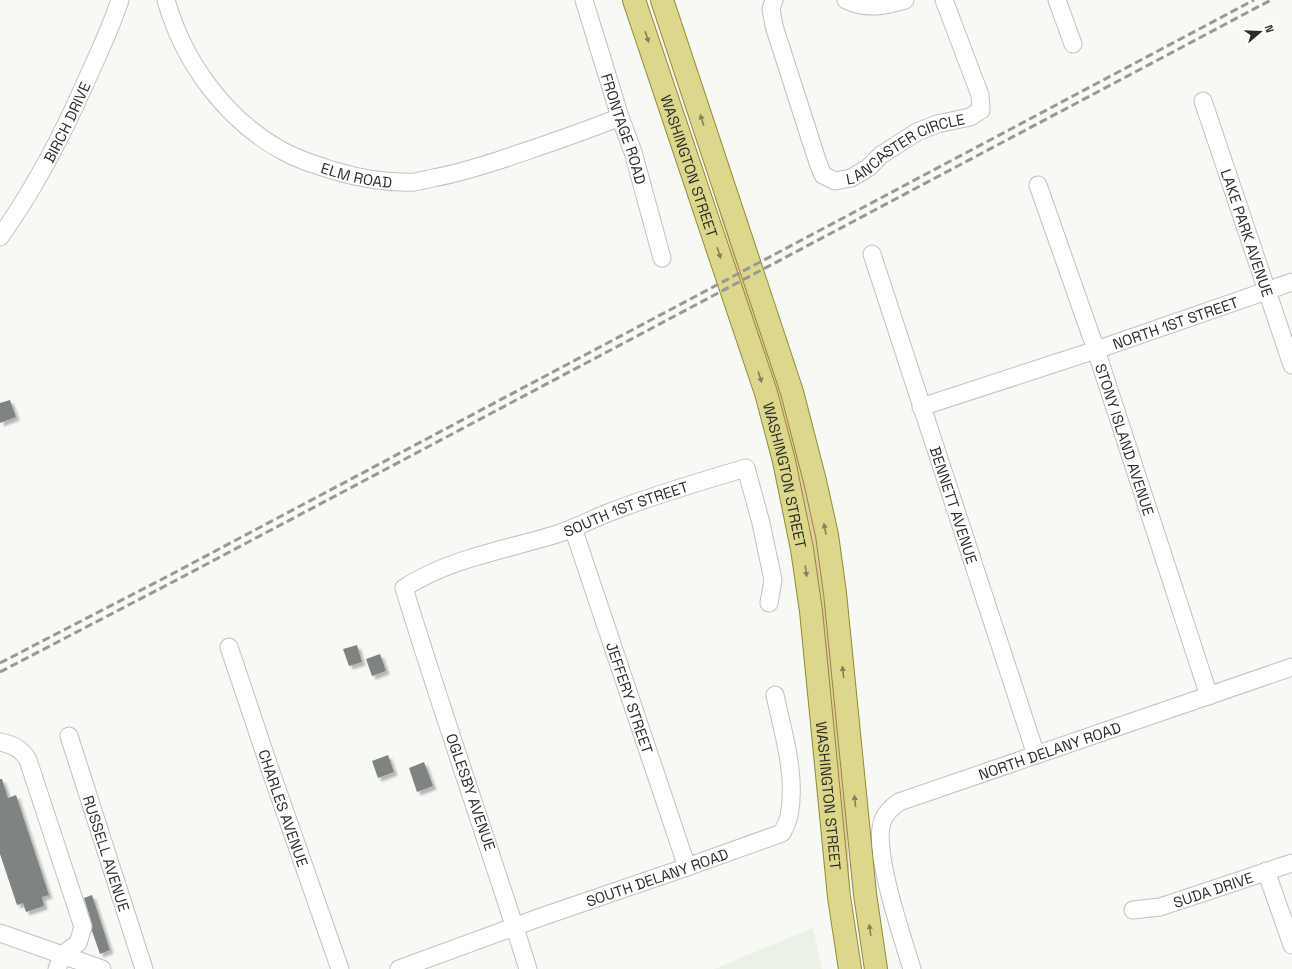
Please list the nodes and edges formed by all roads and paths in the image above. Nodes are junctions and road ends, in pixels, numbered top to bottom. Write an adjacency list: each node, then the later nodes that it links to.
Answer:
1 (120, 0): 15 (street, BIRCH DRIVE)
2 (166, 0): 13 (street, ELM ROAD)
3 (584, 0): 13 (street, FRONTAGE ROAD)
4 (634, 0): 46 (main road, WASHINGTON STREET, one-way to 46)
5 (662, 0): 47 (main road, WASHINGTON STREET, one-way to 5)
6 (774, 0): 9 (street, LANCASTER CIRCLE)
7 (846, 0): 8 (street)
8 (905, 0)
9 (944, 0)
10 (1057, 0): 11 (street)
11 (1073, 44)
12 (1202, 101): 19 (street, LAKE PARK AVENUE)
13 (620, 117): 17 (street, FRONTAGE ROAD)
14 (1038, 185): 20 (street, STONY ISLAND AVENUE)
15 (0, 237)
16 (872, 254): 22 (street, BENNETT AVENUE)
17 (662, 258)
18 (1292, 282): 19 (street, NORTH 1ST STREET)
19 (1267, 291): 20 (street, NORTH 1ST STREET); 21 (street, LAKE PARK AVENUE)
20 (1096, 350): 22 (street, NORTH 1ST STREET); 29 (street, STONY ISLAND AVENUE)
21 (1292, 365)
22 (922, 407): 32 (street, BENNETT AVENUE)
23 (572, 528): 24 (street, SOUTH 1ST STREET); 25 (street, SOUTH 1ST STREET); 34 (street, JEFFERY STREET)
24 (769, 603)
25 (412, 616): 37 (street, OGLESBY AVENUE)
26 (229, 646): 43 (street, CHARLES AVENUE)
27 (1292, 667): 29 (street, NORTH DELANY ROAD)
28 (775, 695): 34 (street, SOUTH DELANY ROAD)
29 (1209, 696): 32 (street, NORTH DELANY ROAD)
30 (69, 736): 42 (street, RUSSELL AVENUE)
31 (0, 742): 40 (street)
32 (1036, 755): 48 (street, NORTH DELANY ROAD)
33 (1292, 863): 35 (street, SUDA DRIVE)
34 (687, 867): 37 (street, SOUTH DELANY ROAD)
35 (1266, 871): 36 (street, SUDA DRIVE); 39 (street)
36 (1133, 910)
37 (515, 927): 44 (street, SOUTH DELANY ROAD); 45 (street, OGLESBY AVENUE)
38 (0, 933): 40 (street)
39 (1292, 945)
40 (60, 962): 41 (street)
41 (102, 969)
42 (144, 969)
43 (340, 969)
44 (399, 969)
45 (528, 969)
46 (850, 969)
47 (876, 969)
48 (912, 969)

